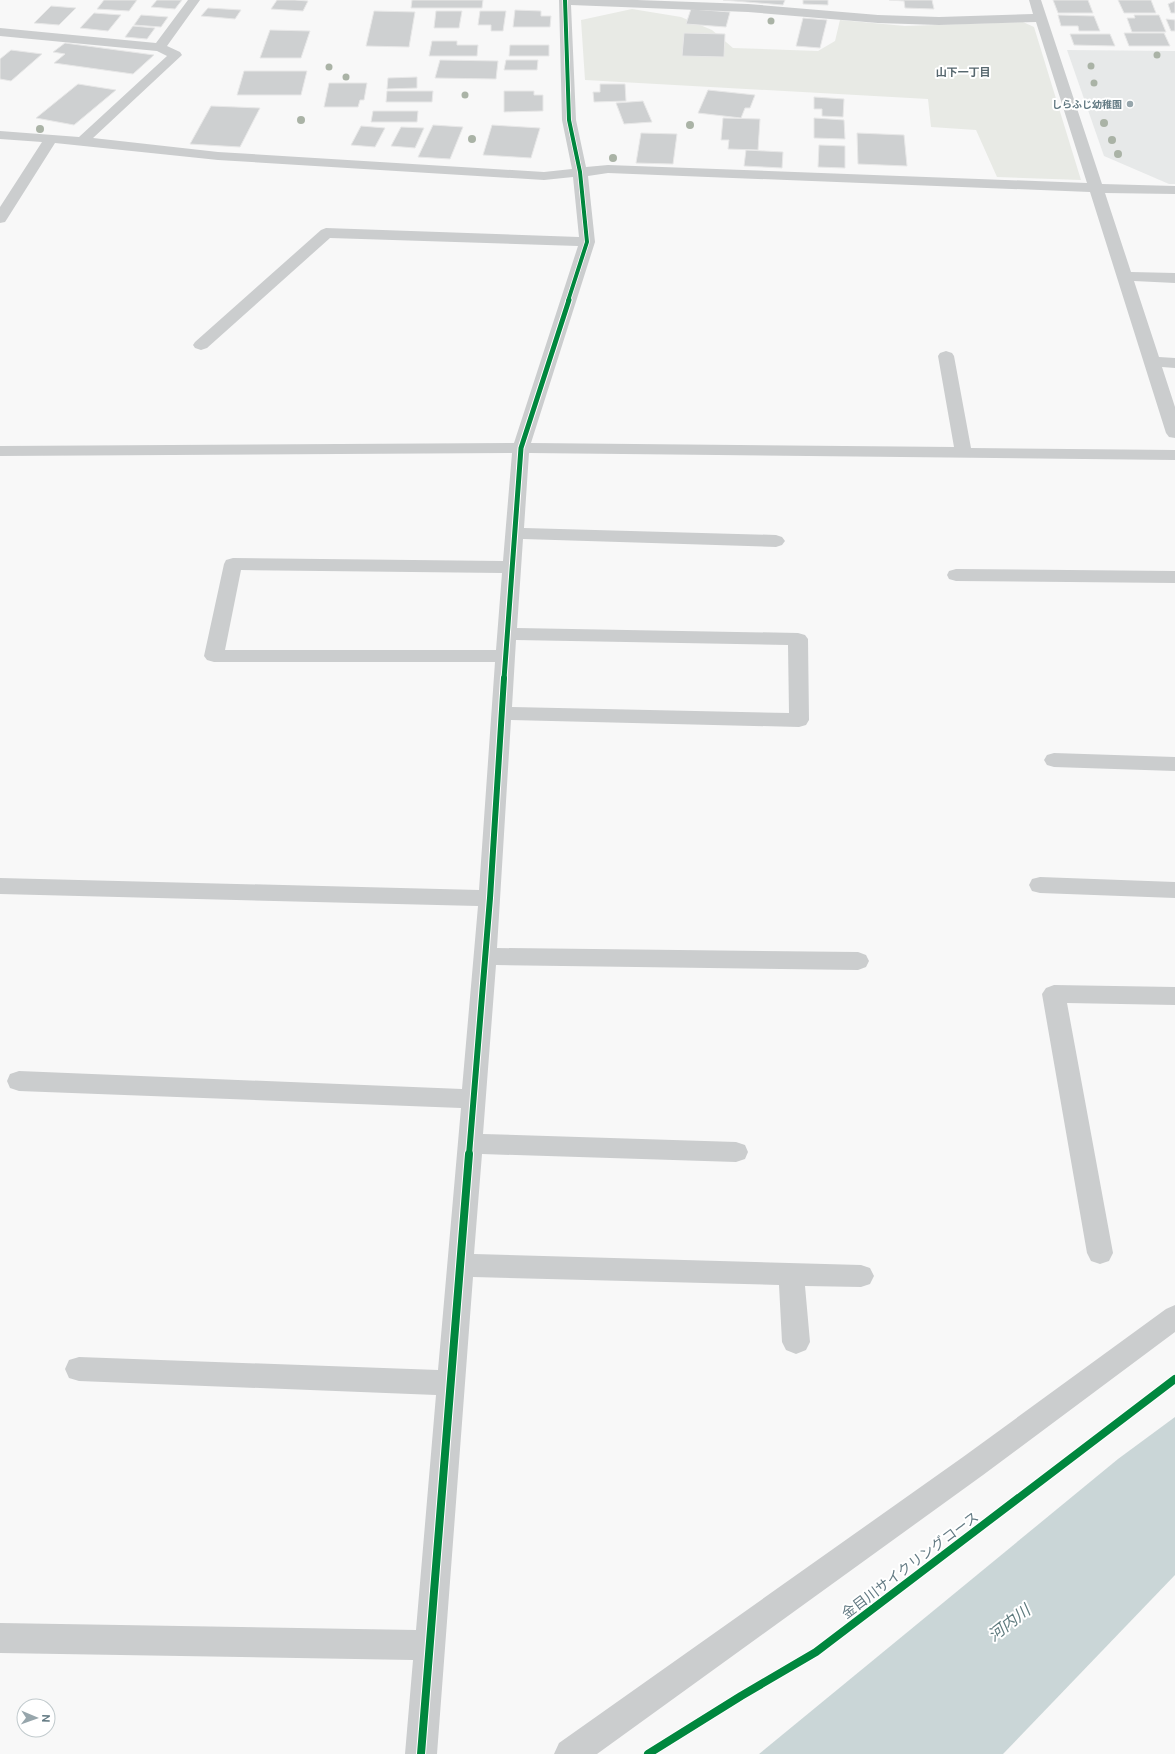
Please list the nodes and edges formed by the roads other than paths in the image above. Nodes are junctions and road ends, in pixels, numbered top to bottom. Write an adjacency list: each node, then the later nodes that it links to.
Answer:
1 (194, 0): 6 (street)
2 (565, 0): 4 (street); 10 (street)
3 (1035, 0): 4 (street)
4 (1040, 18): 11 (street)
5 (0, 32): 6 (street)
6 (160, 47): 9 (street)
7 (0, 134): 8 (street)
8 (51, 139): 9 (street); 13 (street)
9 (82, 141): 10 (street)
10 (580, 172): 11 (street); 14 (street)
11 (1095, 188): 12 (street); 15 (street)
12 (1175, 190)
13 (0, 219)
14 (587, 242): 17 (street); 22 (street)
15 (1124, 276): 16 (street); 19 (street)
16 (1175, 278)
17 (201, 345)
18 (946, 356): 24 (street)
19 (1152, 362): 20 (street); 21 (street)
20 (1175, 363)
21 (1175, 433)
22 (521, 448): 23 (street); 24 (street); 26 (street)
23 (0, 451)
24 (963, 452): 25 (street)
25 (1175, 455)
26 (514, 533): 27 (street); 28 (street)
27 (776, 541)
28 (512, 567): 31 (street); 32 (street)
29 (956, 574): 30 (street)
30 (1175, 577)
31 (507, 634): 32 (street); 33 (street)
32 (505, 656): 33 (street)
33 (501, 713): 39 (street)
34 (1054, 760): 35 (street)
35 (1175, 764)
36 (1040, 885): 38 (street)
37 (0, 886): 39 (street)
38 (1175, 890)
39 (490, 898): 40 (street)
40 (485, 956): 41 (street); 44 (street)
41 (858, 961)
42 (1175, 996): 47 (street)
43 (19, 1082): 44 (street)
44 (473, 1099): 45 (street)
45 (470, 1144): 46 (street); 48 (street)
46 (736, 1152)
47 (1100, 1253)
48 (460, 1265): 49 (street); 54 (street)
49 (791, 1274): 50 (street); 52 (street)
50 (861, 1276)
51 (1175, 1317): 58 (street)
52 (796, 1342)
53 (79, 1368): 54 (street)
54 (451, 1383): 56 (street)
55 (0, 1638): 56 (street)
56 (430, 1645): 57 (street)
57 (421, 1754)
58 (570, 1754)

